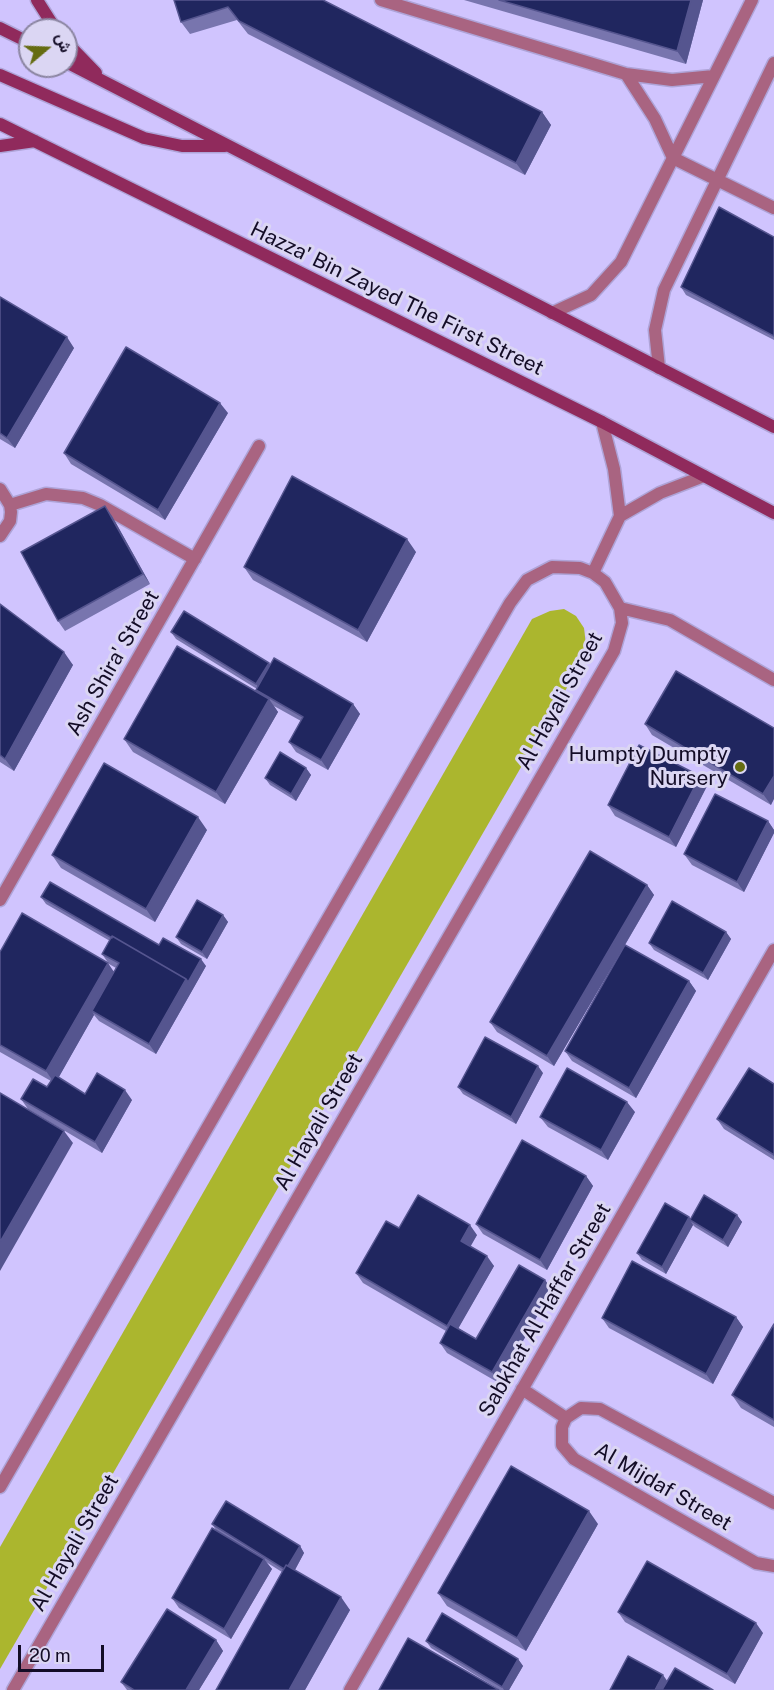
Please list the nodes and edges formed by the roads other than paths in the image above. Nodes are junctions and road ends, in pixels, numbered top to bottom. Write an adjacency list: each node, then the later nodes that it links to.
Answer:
1 (36, 0): 4 (main road)
2 (381, 0): 10 (street)
3 (752, 0): 12 (street)
4 (48, 18)
5 (0, 28): 6 (main road)
6 (18, 37)
7 (78, 55): 13 (main road)
8 (774, 63): 19 (street)
9 (78, 68): 13 (main road)
10 (626, 74): 12 (street); 18 (street)
11 (0, 75): 16 (main road)
12 (714, 76): 18 (street)
13 (113, 87): 16 (main road)
14 (0, 124): 15 (main road, Hazza' Bin Zayed The First Street)
15 (37, 141): 17 (main road); 23 (main road, Hazza' Bin Zayed The First Street)
16 (229, 146): 21 (main road)
17 (0, 147)
18 (673, 158): 19 (street); 21 (street)
19 (716, 179): 20 (street); 22 (street)
20 (774, 208)
21 (552, 313): 22 (main road)
22 (658, 368): 24 (main road)
23 (602, 422): 26 (main road, Hazza' Bin Zayed The First Street); 30 (street)
24 (774, 427)
25 (259, 446): 32 (street, Ash Shira' Street)
26 (704, 476): 29 (main road, Hazza' Bin Zayed The First Street); 30 (street)
27 (0, 489): 28 (street)
28 (10, 505): 31 (street); 32 (street)
29 (774, 513)
30 (620, 516): 33 (street)
31 (0, 536)
32 (195, 559): 36 (street, Ash Shira' Street)
33 (593, 573): 34 (street); 40 (street)
34 (620, 608): 35 (street); 43 (street, Al Hayali Street)
35 (774, 680)
36 (0, 900)
37 (772, 958): 38 (street, Sabkhat Al Haffar Street)
38 (522, 1389): 39 (street); 44 (street, Sabkhat Al Haffar Street)
39 (566, 1418): 41 (street, Al Mijdaf Street); 42 (street, Al Mijdaf Street)
40 (0, 1487)
41 (774, 1503)
42 (774, 1566)
43 (13, 1690)
44 (350, 1690)

